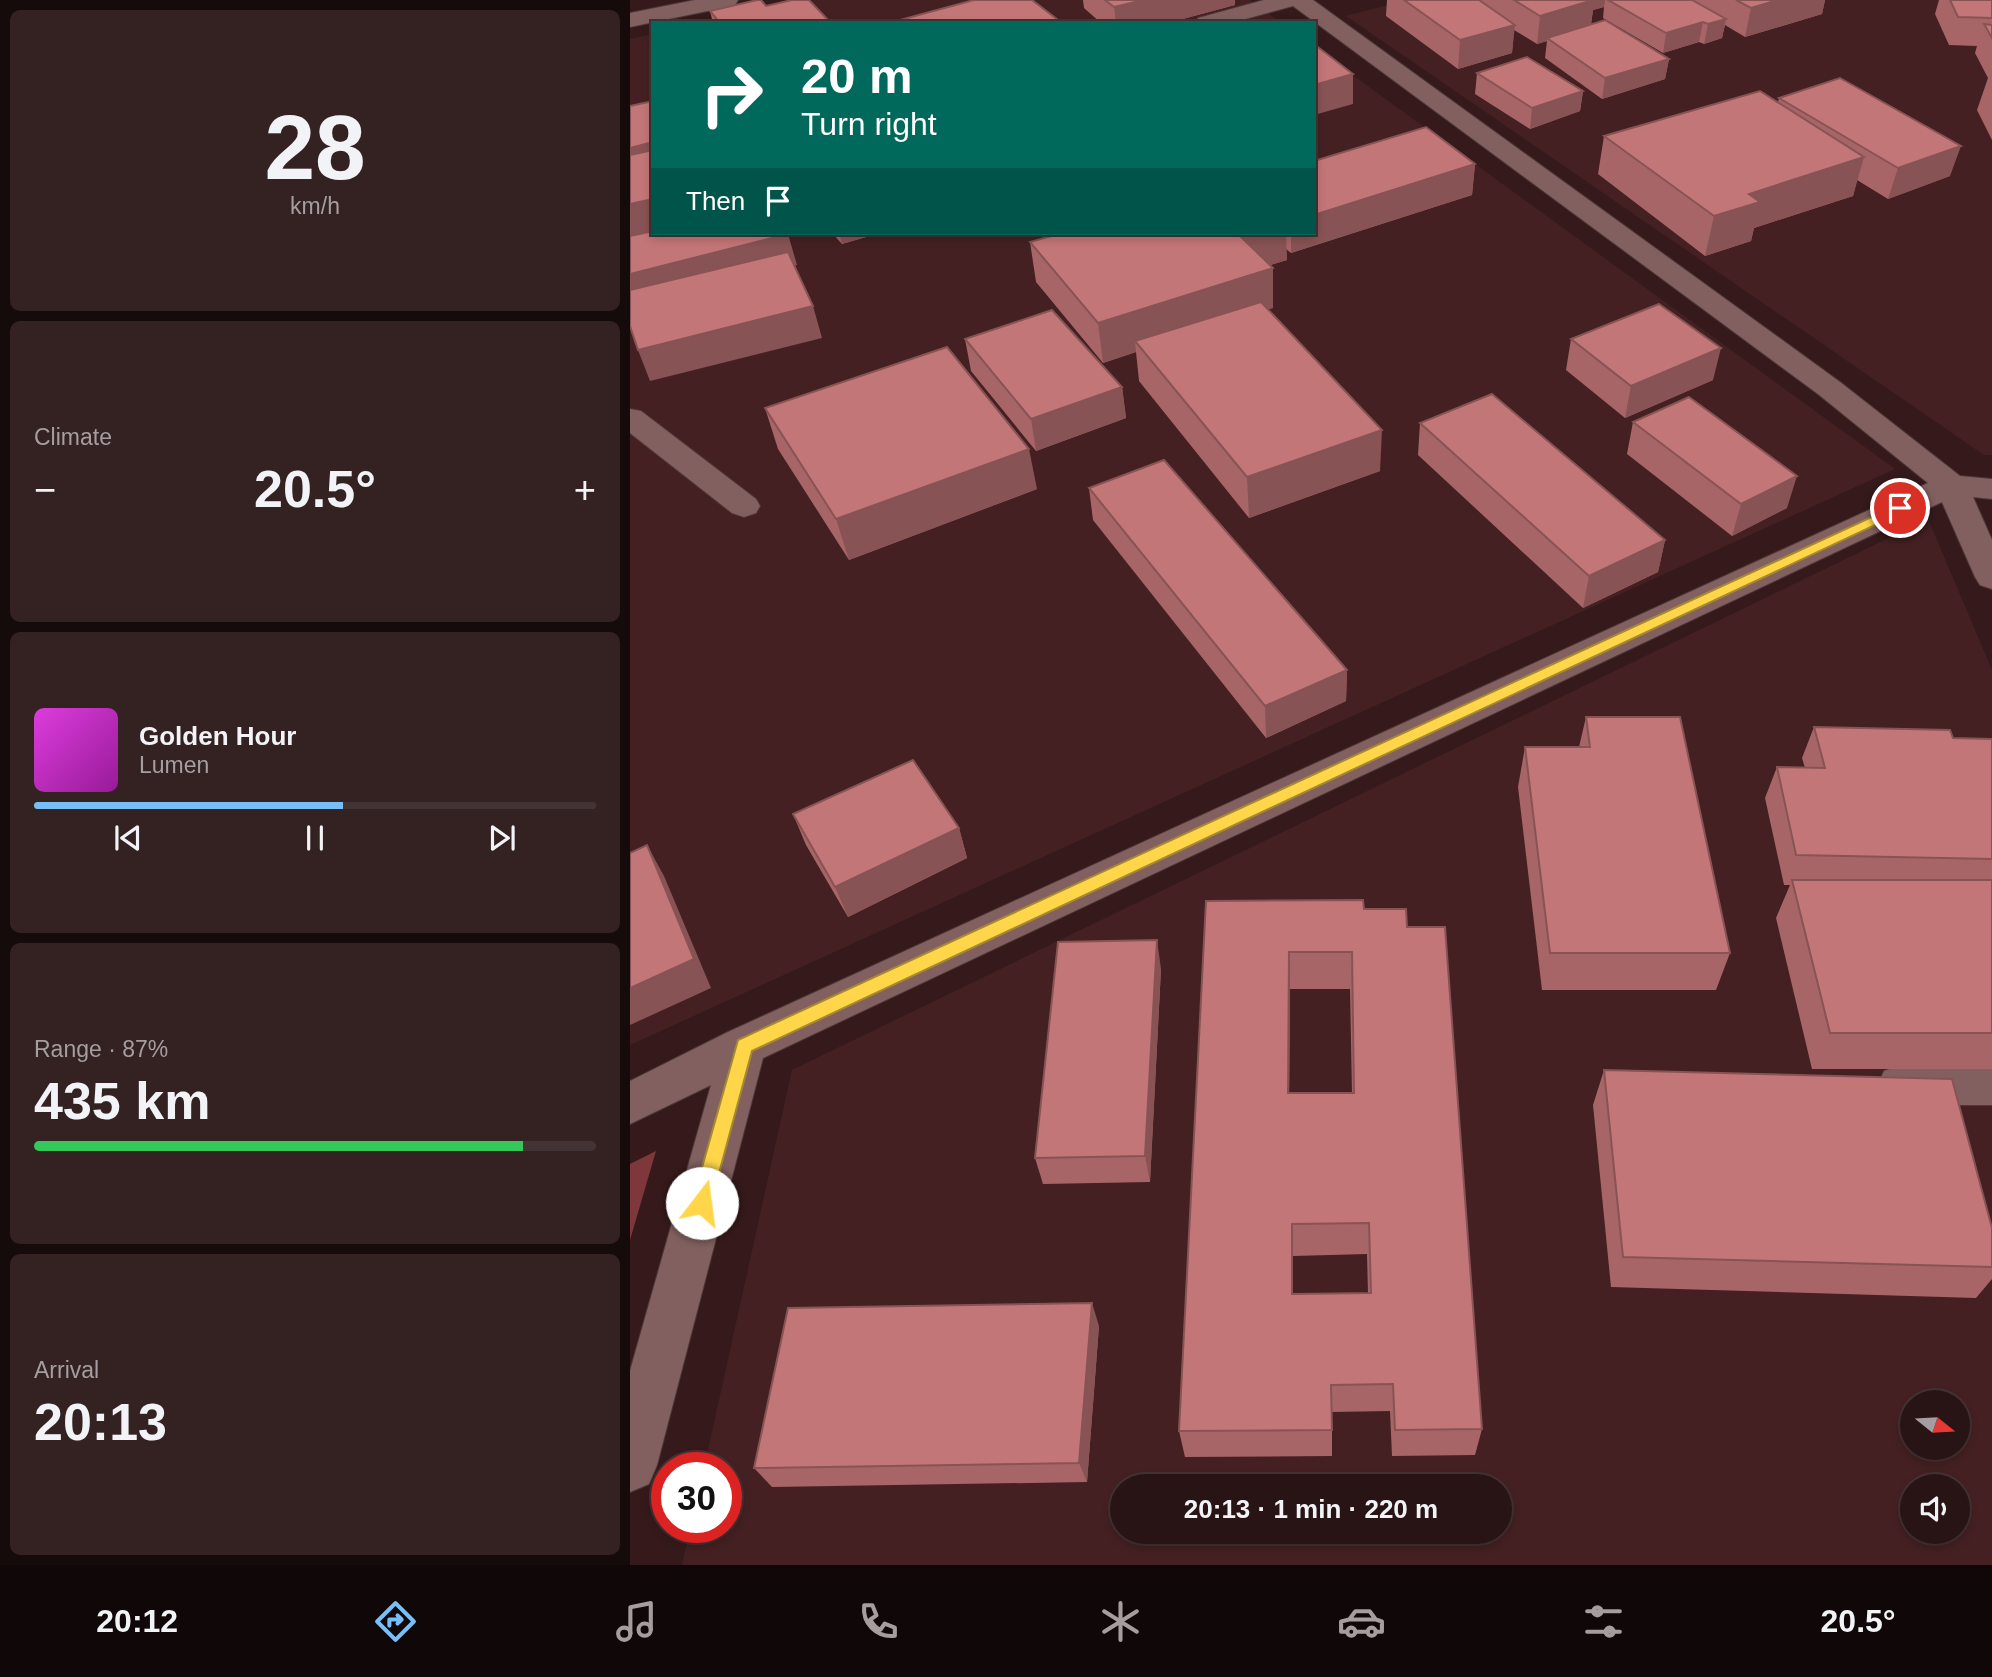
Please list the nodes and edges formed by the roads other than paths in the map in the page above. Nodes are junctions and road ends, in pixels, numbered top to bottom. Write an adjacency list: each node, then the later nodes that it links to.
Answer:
1 (727, 0): 4 (street)
2 (1306, 1): 3 (street); 7 (street)
3 (1243, 5): 5 (street)
4 (630, 20)
5 (1210, 21)
6 (630, 418): 9 (street)
7 (1951, 485): 8 (street); 10 (street); 11 (street)
8 (1992, 489)
9 (744, 506)
10 (1992, 577)
11 (744, 1046): 14 (street); 15 (street)
12 (1855, 1085): 13 (street)
13 (1992, 1085)
14 (630, 1104)
15 (630, 1465)

